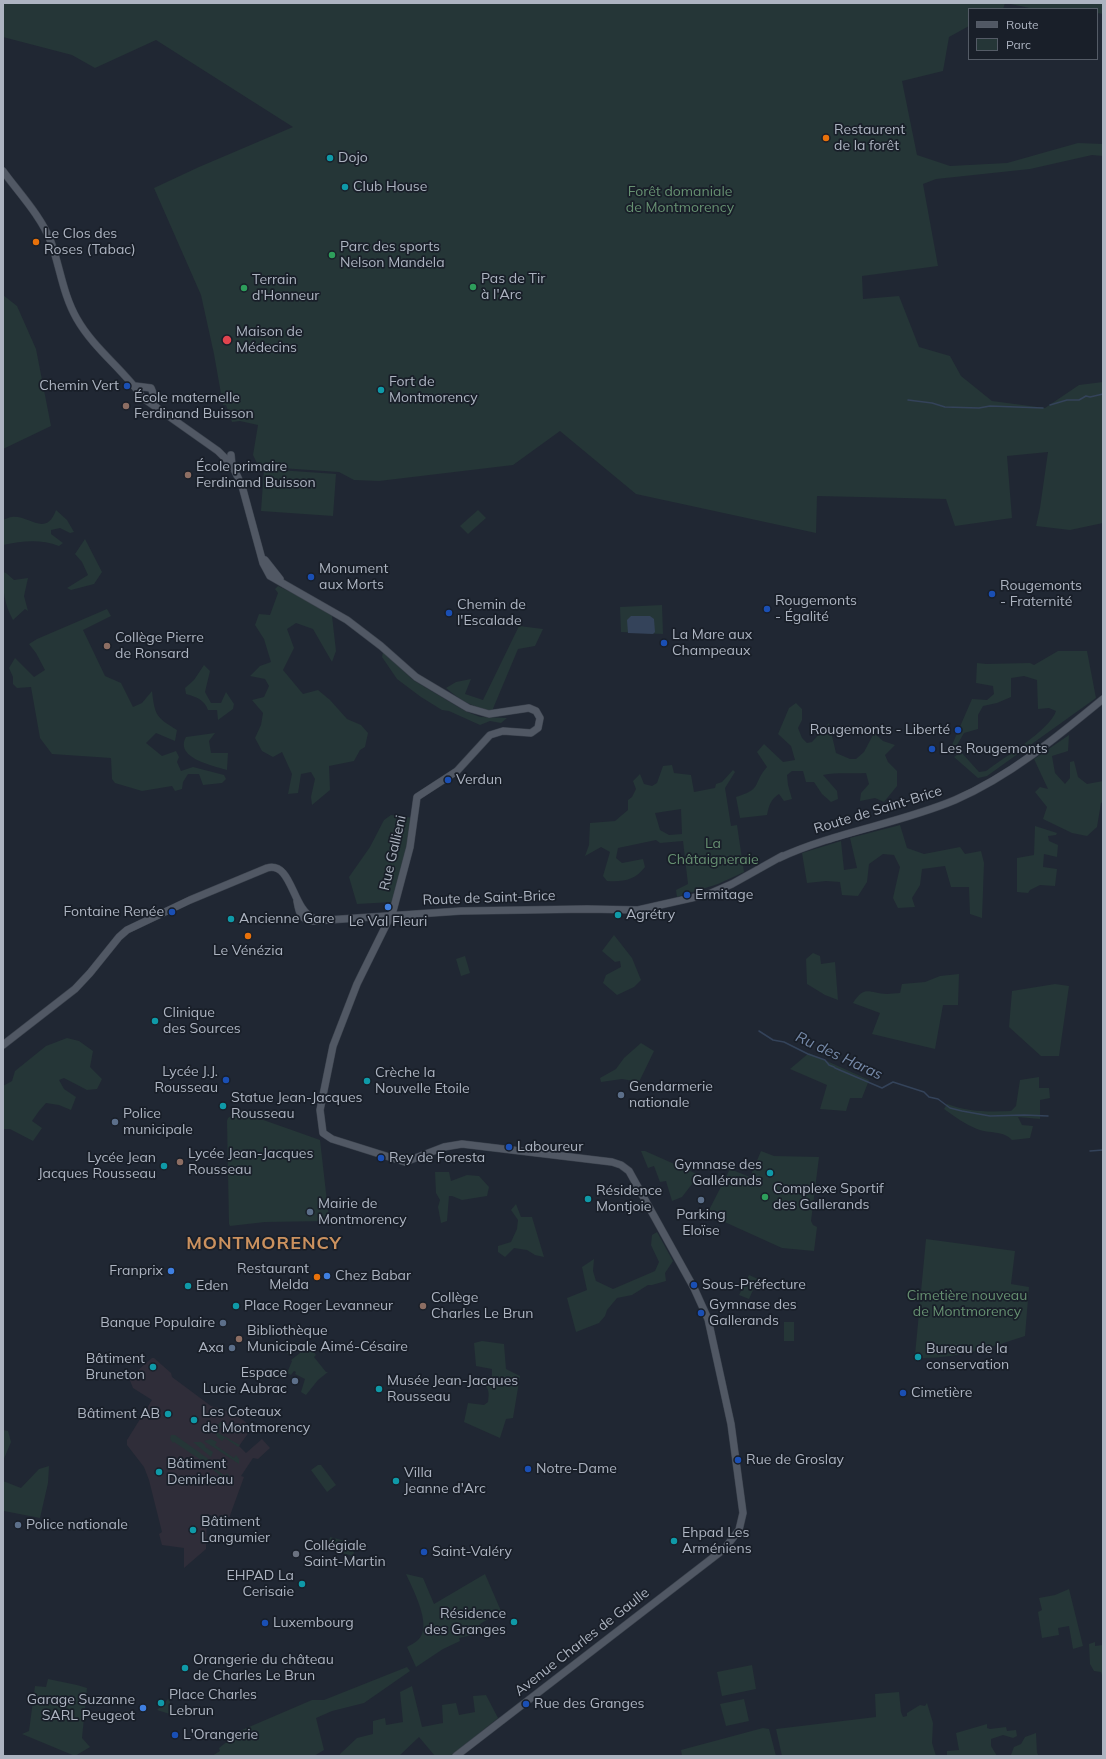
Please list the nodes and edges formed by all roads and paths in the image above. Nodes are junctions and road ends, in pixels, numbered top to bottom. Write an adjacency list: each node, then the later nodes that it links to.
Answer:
1 (3, 171): 2 (main road)
2 (135, 386): 3 (main road); 4 (main road)
3 (146, 387): 4 (main road); 4 (main road)
4 (147, 396): 6 (main road, Rue Gallieni)
5 (1103, 699): 6 (main road, Route de Saint-Brice)
6 (391, 915): 7 (main road, Route de Saint-Brice); 8 (main road, Rue Gallieni)
7 (3, 1045)
8 (412, 1160): 9 (main road, Avenue Charles de Gaulle)
9 (456, 1756)

